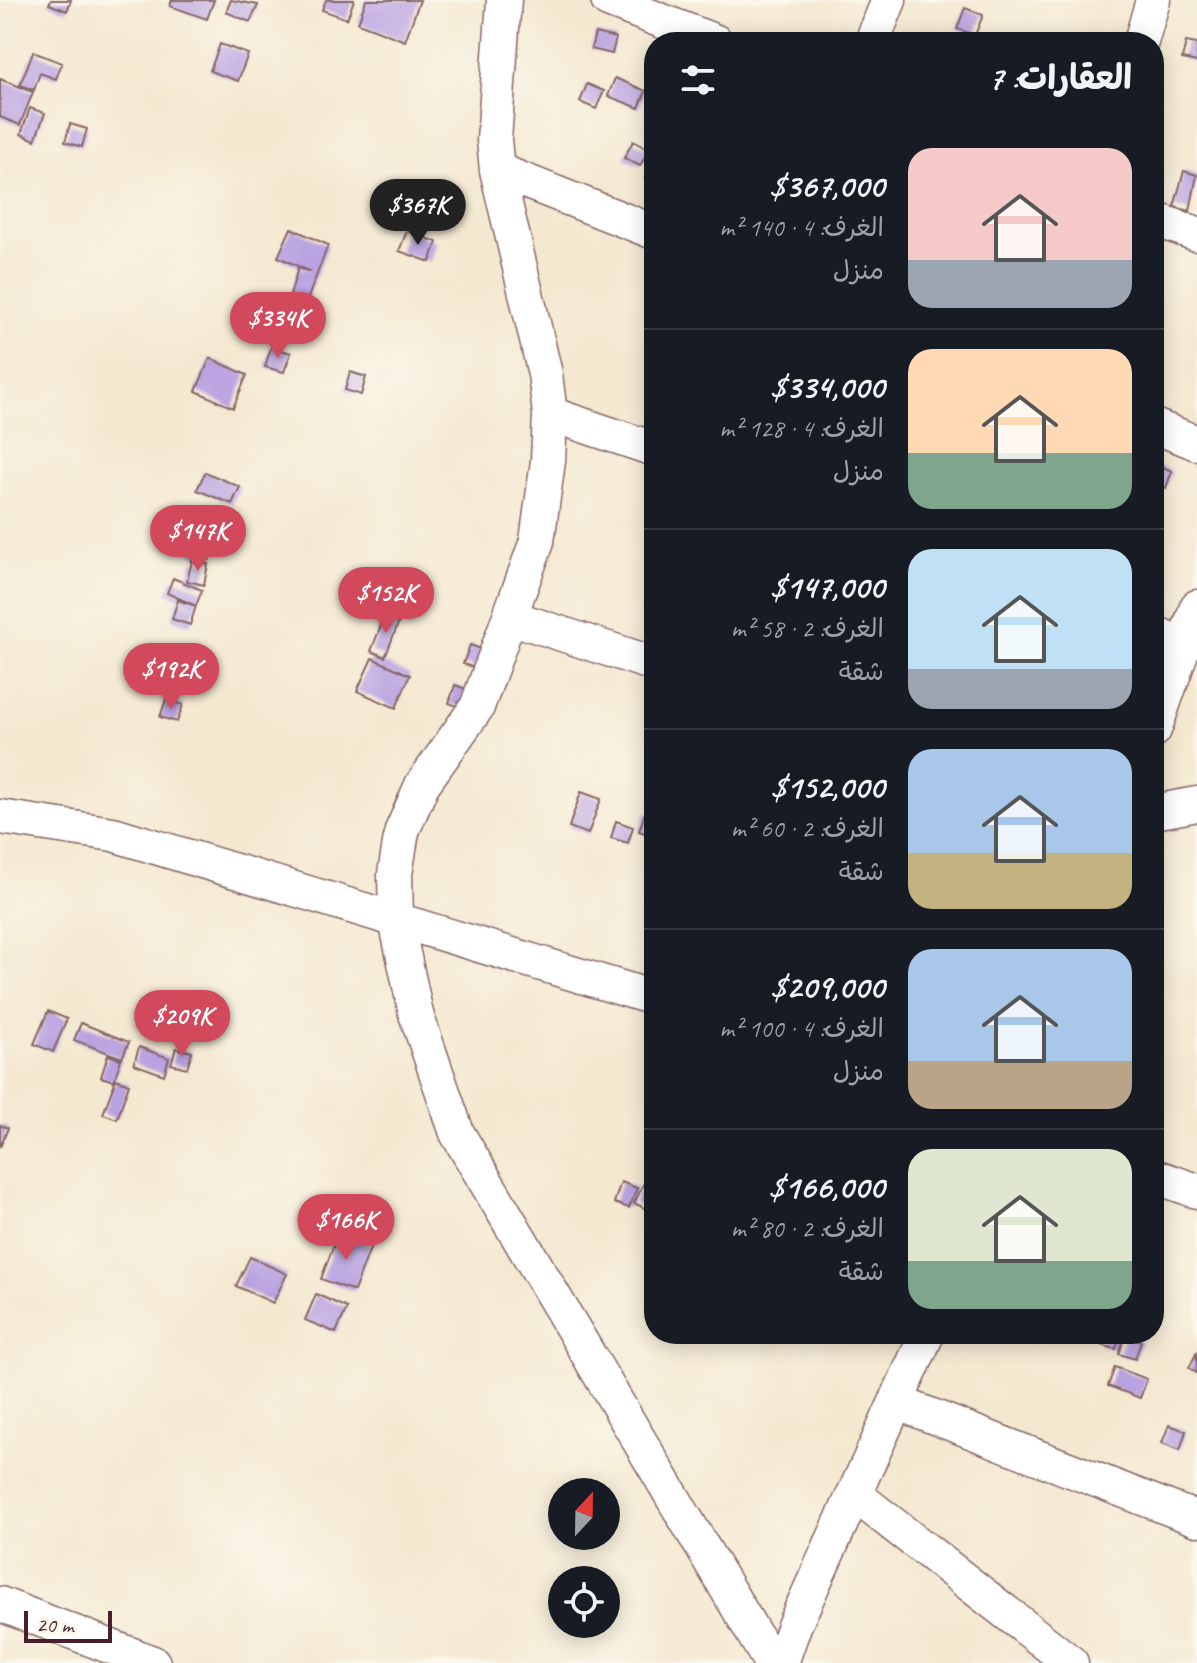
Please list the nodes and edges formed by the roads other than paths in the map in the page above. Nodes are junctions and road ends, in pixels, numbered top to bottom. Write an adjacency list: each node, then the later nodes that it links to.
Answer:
1 (504, 0): 8 (street)
2 (608, 0): 5 (street)
3 (889, 0): 6 (street)
4 (1153, 0): 7 (street)
5 (690, 32)
6 (876, 32)
7 (1144, 32)
8 (497, 170): 10 (street); 12 (street)
9 (1164, 222): 11 (street)
10 (644, 228)
11 (1197, 234)
12 (550, 414): 15 (street); 17 (street)
13 (1164, 430): 14 (street)
14 (1197, 443)
15 (644, 446)
16 (1197, 607): 18 (street)
17 (510, 617): 19 (street); 24 (street)
18 (1169, 639): 20 (street)
19 (644, 661)
20 (1164, 669)
21 (1197, 804): 22 (street)
22 (1164, 810)
23 (0, 817): 24 (street)
24 (396, 920): 25 (street); 33 (street)
25 (644, 995)
26 (1164, 1179): 27 (street)
27 (1197, 1191)
28 (922, 1344): 29 (street)
29 (896, 1402): 30 (street); 31 (street)
30 (854, 1494): 33 (street); 35 (street)
31 (1197, 1519)
32 (0, 1604): 34 (street)
33 (766, 1660)
34 (153, 1663)
35 (1071, 1663)

